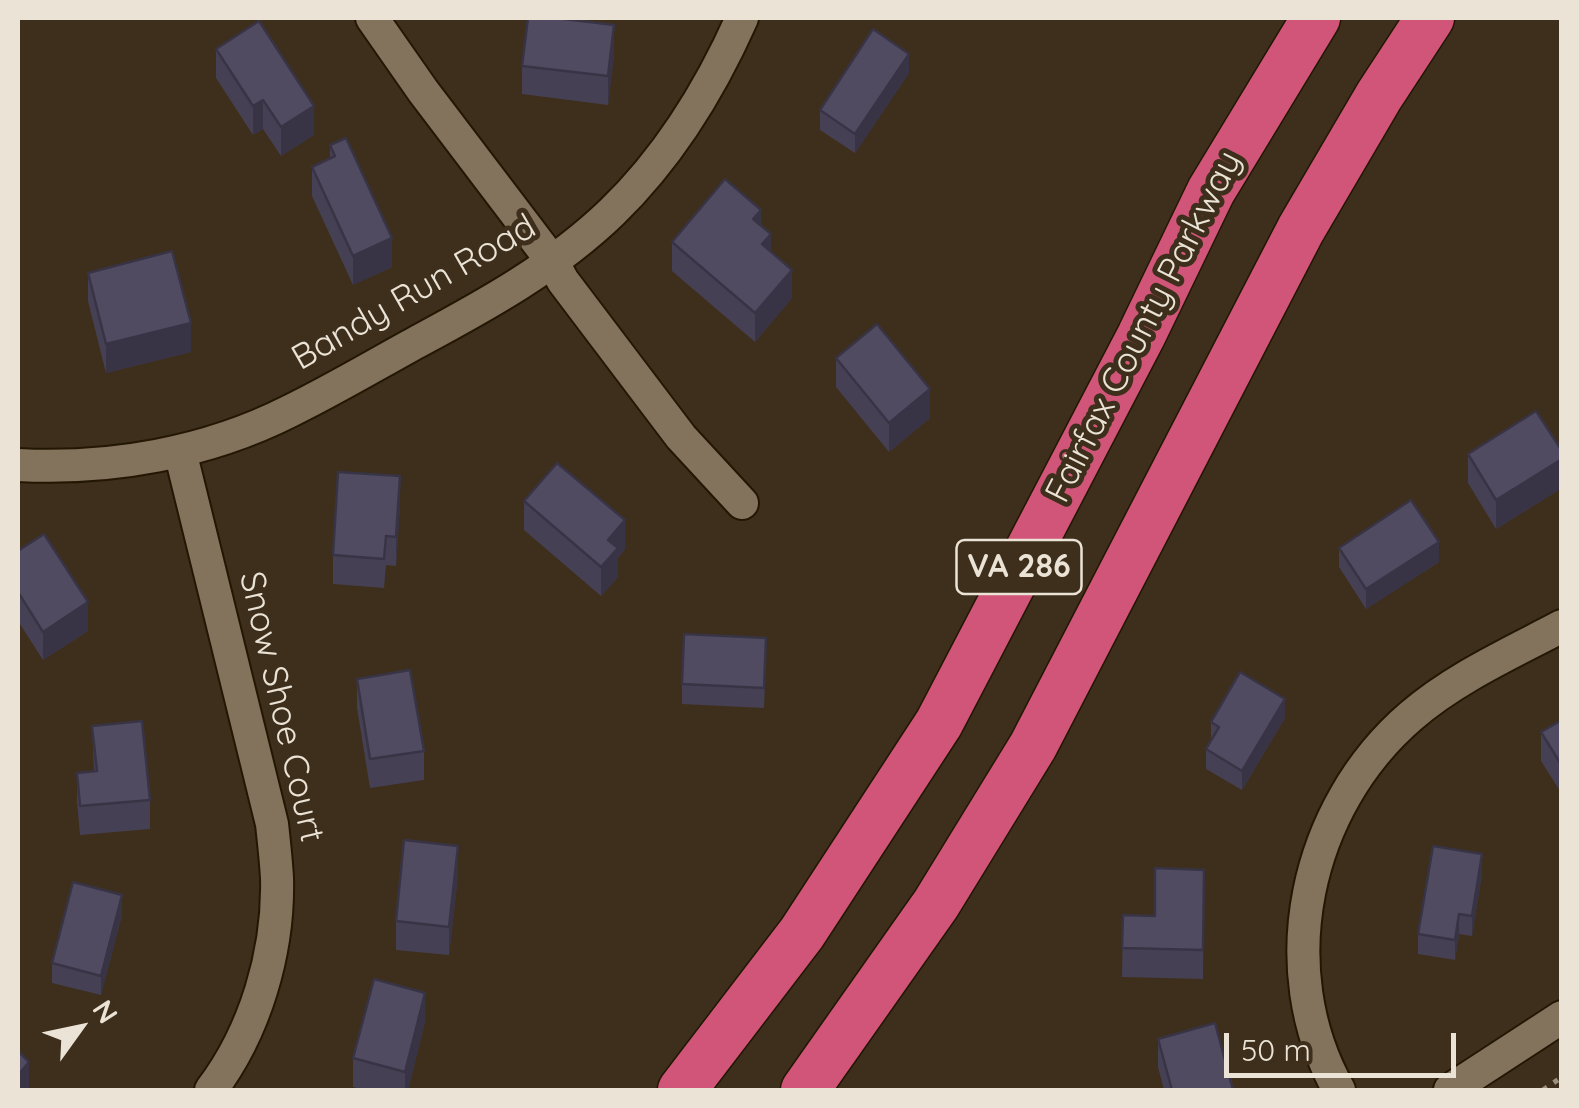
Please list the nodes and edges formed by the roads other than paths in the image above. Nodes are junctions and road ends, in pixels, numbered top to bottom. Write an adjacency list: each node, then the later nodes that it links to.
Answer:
1 (372, 18): 5 (street)
2 (742, 18): 5 (street, Bandy Run Road)
3 (1316, 18): 12 (highway, Fairfax County Parkway / VA 286)
4 (1430, 18): 13 (highway, VA 286)
5 (552, 261): 6 (street, Bandy Run Road); 8 (street)
6 (180, 451): 7 (street, Bandy Run Road); 11 (street, Snow Shoe Court)
7 (18, 465)
8 (742, 503)
9 (1562, 626): 14 (street)
10 (1562, 1016): 15 (street)
11 (210, 1090)
12 (682, 1090)
13 (806, 1090)
14 (1338, 1090)
15 (1450, 1090)

